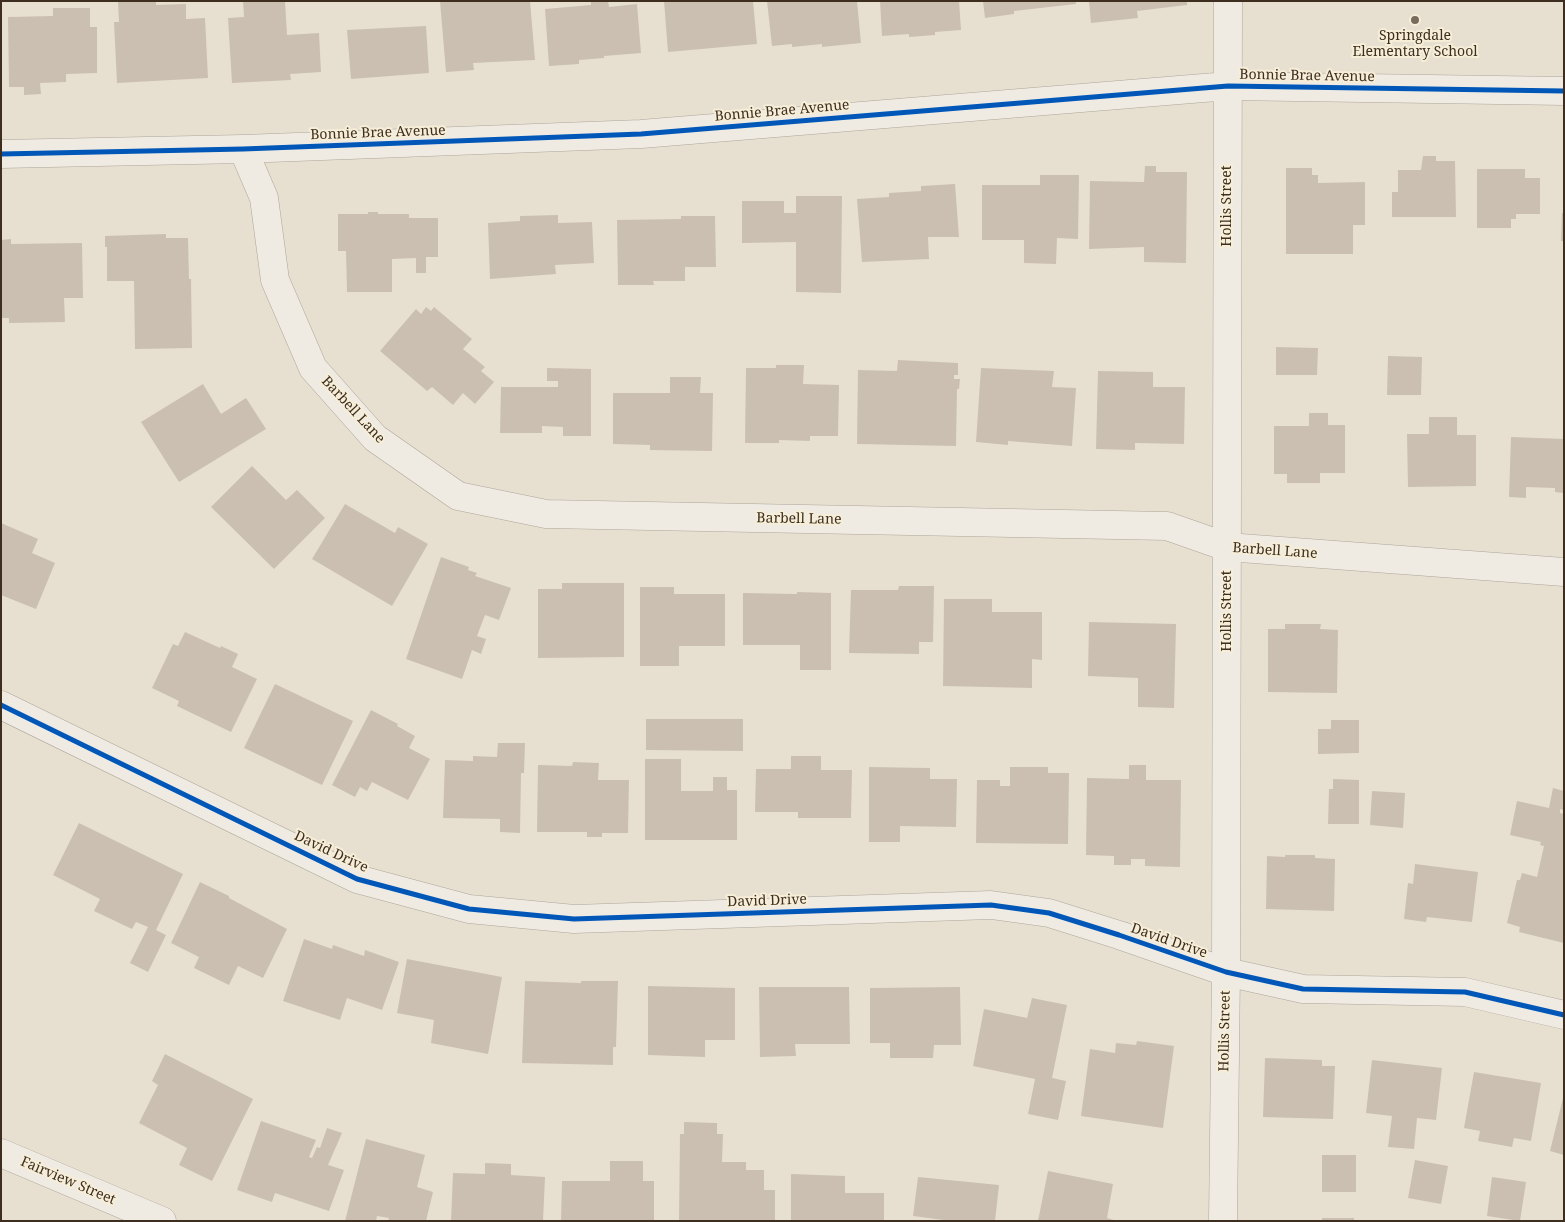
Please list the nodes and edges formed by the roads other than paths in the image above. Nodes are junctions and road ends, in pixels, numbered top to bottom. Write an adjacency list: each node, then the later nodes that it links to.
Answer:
1 (1228, 1): 2 (street, Hollis Street)
2 (1228, 86): 3 (street, Bonnie Brae Avenue); 4 (street, Bonnie Brae Avenue); 6 (street, Hollis Street)
3 (1564, 91)
4 (243, 149): 5 (street, Bonnie Brae Avenue); 6 (street, Barbell Lane)
5 (1, 154)
6 (1227, 547): 7 (street, Barbell Lane); 9 (street, Hollis Street)
7 (1564, 572)
8 (1, 705): 9 (street, David Drive)
9 (1226, 972): 10 (street, David Drive); 13 (street, Hollis Street)
10 (1564, 1015)
11 (1, 1152): 12 (street, Fairview Street)
12 (162, 1221)
13 (1223, 1221)

